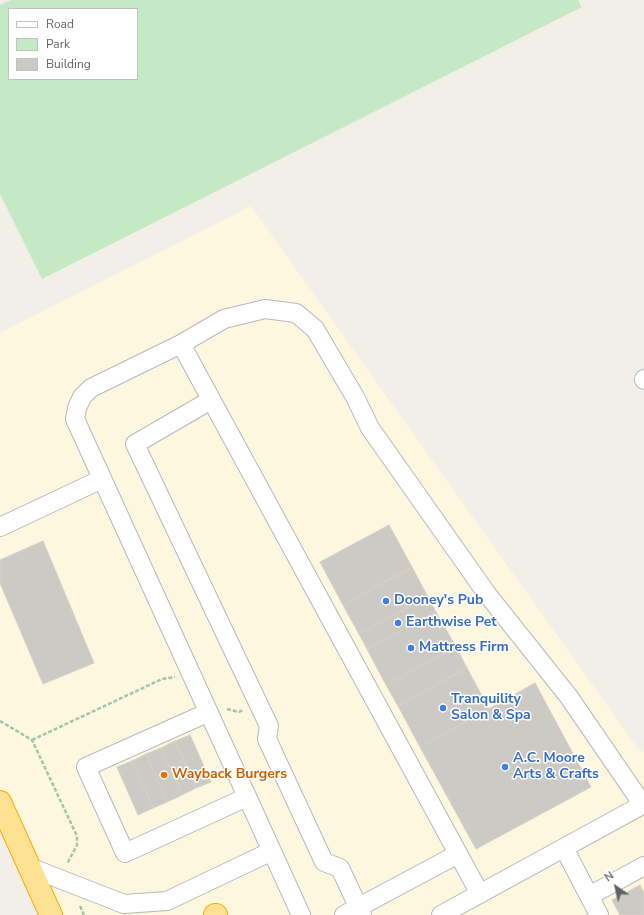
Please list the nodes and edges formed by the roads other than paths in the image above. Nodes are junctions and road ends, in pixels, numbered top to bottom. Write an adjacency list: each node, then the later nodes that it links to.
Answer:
1 (181, 344): 2 (street); 3 (street); 8 (street)
2 (211, 400): 11 (street); 16 (street)
3 (102, 479): 4 (street); 5 (street)
4 (0, 527)
5 (215, 710): 6 (street); 6 (street)
6 (247, 797): 10 (street)
7 (0, 802): 13 (highway)
8 (644, 804): 9 (street)
9 (564, 848): 14 (street); 15 (street)
10 (272, 851): 13 (street); 18 (street)
11 (458, 854): 14 (street); 16 (street)
12 (644, 866): 15 (street)
13 (29, 867): 17 (highway)
14 (480, 894): 19 (street)
15 (589, 896): 20 (street)
16 (355, 912)
17 (51, 915)
18 (301, 915)
19 (441, 915)
20 (599, 915)

